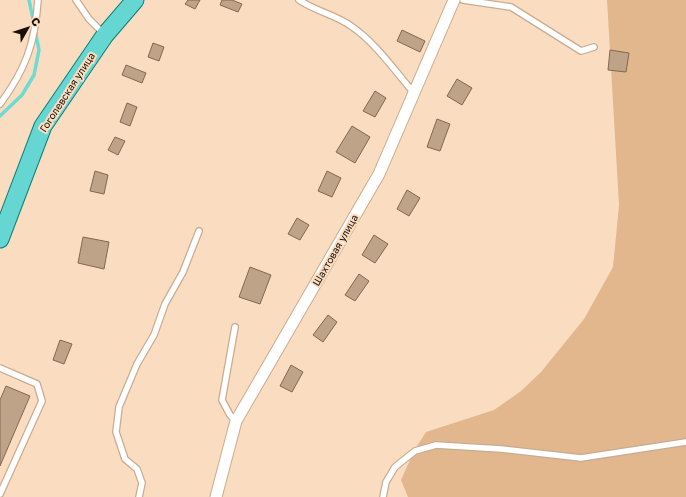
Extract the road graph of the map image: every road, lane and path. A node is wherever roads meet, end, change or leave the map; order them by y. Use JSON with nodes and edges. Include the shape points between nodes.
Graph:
{"nodes":[{"id":1,"x":38,"y":0,"type":"edge"},
{"id":2,"x":76,"y":0,"type":"edge"},
{"id":3,"x":135,"y":0,"type":"edge"},
{"id":4,"x":299,"y":0,"type":"edge"},
{"id":5,"x":454,"y":0,"type":"edge"},
{"id":6,"x":463,"y":0,"type":"edge"},
{"id":7,"x":105,"y":35,"type":"junction"},
{"id":8,"x":594,"y":47,"type":"dead end"},
{"id":9,"x":415,"y":93,"type":"junction"},
{"id":10,"x":0,"y":104,"type":"edge"},
{"id":11,"x":199,"y":231,"type":"dead end"},
{"id":12,"x":0,"y":239,"type":"edge"},
{"id":13,"x":235,"y":327,"type":"dead end"},
{"id":14,"x":0,"y":369,"type":"edge"},
{"id":15,"x":236,"y":421,"type":"junction"},
{"id":16,"x":686,"y":442,"type":"edge"},
{"id":17,"x":0,"y":494,"type":"edge"},
{"id":18,"x":139,"y":497,"type":"edge"},
{"id":19,"x":216,"y":497,"type":"edge"},
{"id":20,"x":383,"y":497,"type":"edge"}],
"edges":[{"from":1,"to":10,"type":"lane","via":[[29,56]]},
{"from":2,"to":7,"type":"lane","via":[[89,19]]},
{"from":3,"to":7,"type":"main road","name":"Гоголевская улица"},
{"from":4,"to":9,"type":"lane","via":[[350,25],[368,40]]},
{"from":5,"to":9,"type":"street","name":"Шахтовая улица"},
{"from":6,"to":8,"type":"lane","via":[[510,8],[581,51]]},
{"from":7,"to":12,"type":"main road","name":"Гоголевская улица","via":[[43,126]]},
{"from":9,"to":15,"type":"street","name":"Шахтовая улица","via":[[379,174]]},
{"from":11,"to":18,"type":"lane","via":[[183,272],[165,304],[154,335],[137,364],[119,407],[116,432],[125,459],[137,469],[142,483]]},
{"from":13,"to":15,"type":"lane","via":[[222,400]]},
{"from":14,"to":17,"type":"lane","via":[[37,384],[42,400]]},
{"from":15,"to":19,"type":"street","name":"Шахтовая улица"},
{"from":16,"to":20,"type":"lane","via":[[581,458],[436,445],[414,451],[395,467],[386,482]]}]}
